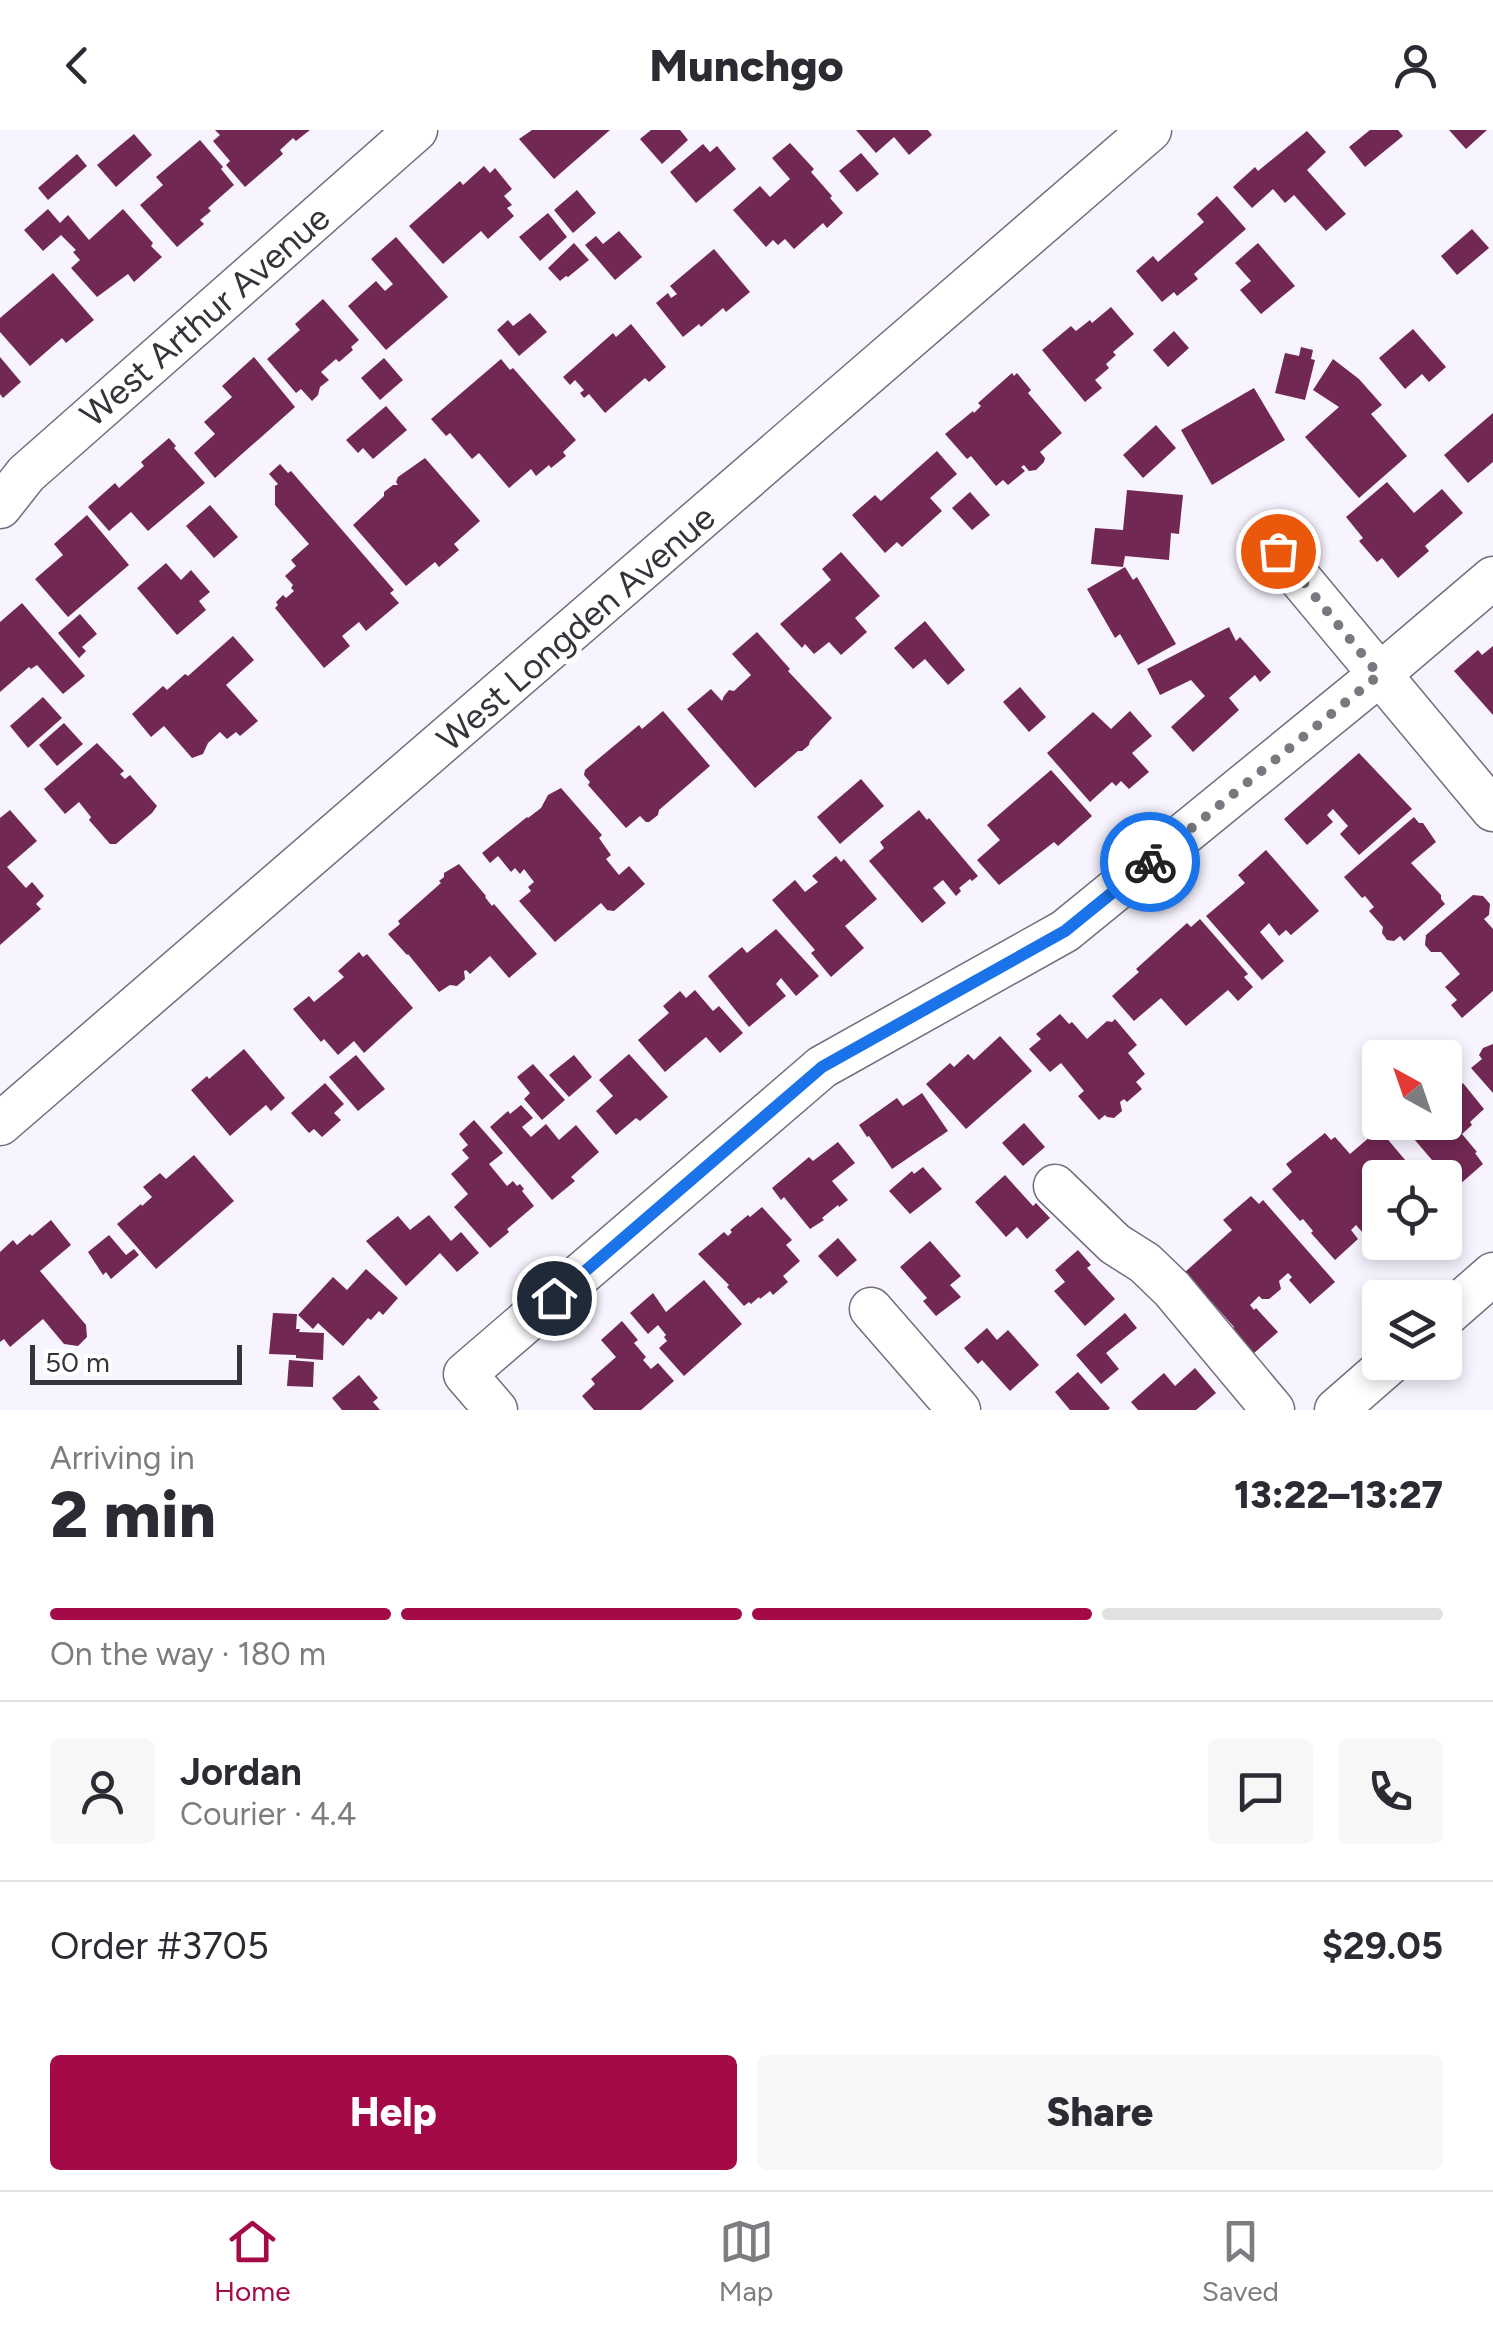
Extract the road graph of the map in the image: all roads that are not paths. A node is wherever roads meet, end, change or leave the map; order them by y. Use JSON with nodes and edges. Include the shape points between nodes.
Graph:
{"nodes":[{"id":1,"x":416,"y":130,"type":"edge"},
{"id":2,"x":1150,"y":130,"type":"edge"},
{"id":3,"x":0,"y":508,"type":"edge"},
{"id":4,"x":1278,"y":551,"type":"dead end"},
{"id":5,"x":1493,"y":578,"type":"edge"},
{"id":6,"x":1379,"y":675,"type":"junction"},
{"id":7,"x":1493,"y":810,"type":"edge"},
{"id":8,"x":0,"y":1124,"type":"edge"},
{"id":9,"x":1056,"y":1186,"type":"dead end"},
{"id":10,"x":871,"y":1309,"type":"dead end"},
{"id":11,"x":1370,"y":1380,"type":"edge"},
{"id":12,"x":496,"y":1410,"type":"edge"},
{"id":13,"x":959,"y":1410,"type":"edge"},
{"id":14,"x":1273,"y":1410,"type":"edge"},
{"id":15,"x":1336,"y":1410,"type":"edge"}],
"edges":[{"from":1,"to":3,"type":"street","name":"West Arthur Avenue","via":[[26,474]]},
{"from":2,"to":8,"type":"street","name":"West Longden Avenue"},
{"from":4,"to":6,"type":"street"},
{"from":5,"to":6,"type":"street"},
{"from":6,"to":7,"type":"street"},
{"from":6,"to":12,"type":"street","via":[[1065,931],[822,1067],[465,1374]]},
{"from":9,"to":14,"type":"street","via":[[1172,1289]]},
{"from":10,"to":13,"type":"street"},
{"from":11,"to":15,"type":"street"}]}
